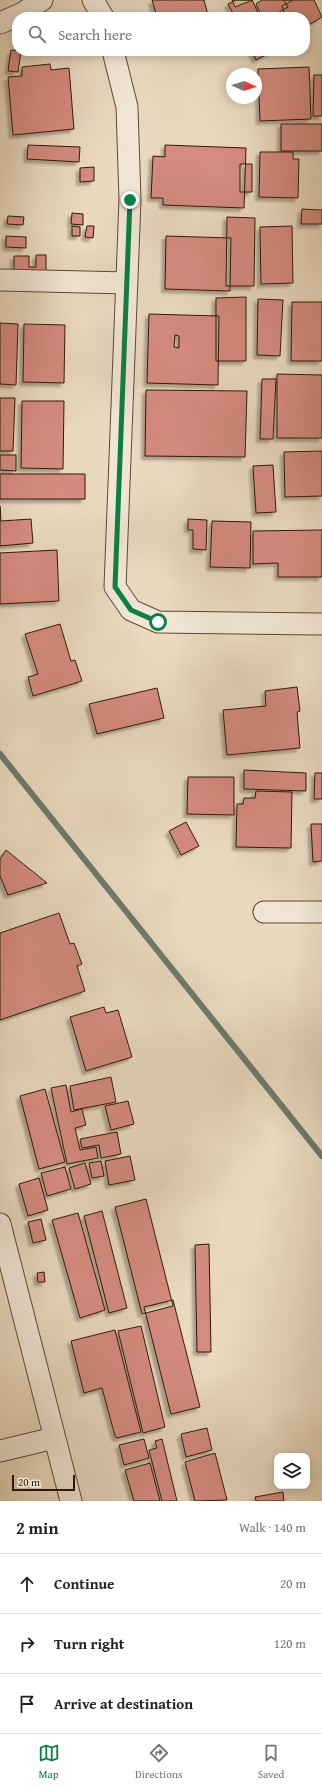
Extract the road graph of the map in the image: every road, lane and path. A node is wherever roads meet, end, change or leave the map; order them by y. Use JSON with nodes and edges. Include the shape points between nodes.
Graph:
{"nodes":[{"id":1,"x":42,"y":0,"type":"edge"},
{"id":2,"x":93,"y":0,"type":"edge"},
{"id":3,"x":24,"y":12,"type":"edge"},
{"id":4,"x":100,"y":12,"type":"edge"},
{"id":5,"x":12,"y":18,"type":"edge"},
{"id":6,"x":0,"y":24,"type":"edge"},
{"id":7,"x":114,"y":56,"type":"edge"},
{"id":8,"x":0,"y":280,"type":"edge"},
{"id":9,"x":127,"y":283,"type":"junction"},
{"id":10,"x":322,"y":624,"type":"edge"},
{"id":11,"x":264,"y":912,"type":"dead end"},
{"id":12,"x":322,"y":912,"type":"edge"},
{"id":13,"x":0,"y":1224,"type":"edge"},
{"id":14,"x":54,"y":1438,"type":"junction"},
{"id":15,"x":0,"y":1451,"type":"edge"},
{"id":16,"x":71,"y":1501,"type":"edge"}],
"edges":[{"from":1,"to":3,"type":"street"},
{"from":2,"to":4,"type":"street"},
{"from":5,"to":6,"type":"street"},
{"from":7,"to":9,"type":"street","via":[[127,107],[130,200]]},
{"from":8,"to":9,"type":"street"},
{"from":9,"to":10,"type":"street","via":[[115,587],[131,610],[158,622]]},
{"from":11,"to":12,"type":"street"},
{"from":13,"to":14,"type":"street"},
{"from":14,"to":15,"type":"street"},
{"from":14,"to":16,"type":"street"}]}
